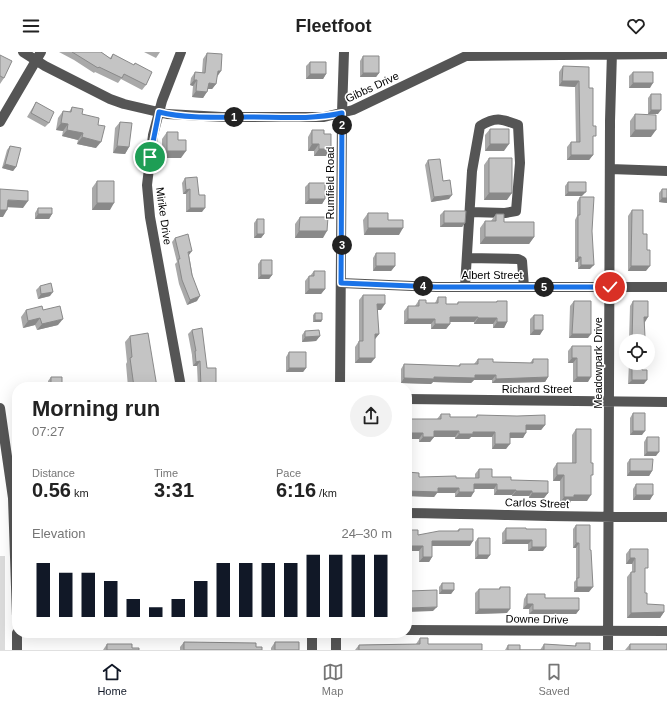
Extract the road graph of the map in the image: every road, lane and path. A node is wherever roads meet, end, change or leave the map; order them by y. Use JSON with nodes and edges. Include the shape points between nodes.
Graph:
{"nodes":[{"id":1,"x":23,"y":52,"type":"edge"},
{"id":2,"x":181,"y":52,"type":"edge"},
{"id":3,"x":344,"y":52,"type":"edge"},
{"id":4,"x":612,"y":53,"type":"edge"},
{"id":5,"x":467,"y":54,"type":"edge"},
{"id":6,"x":667,"y":54,"type":"edge"},
{"id":7,"x":39,"y":56,"type":"edge"},
{"id":8,"x":159,"y":112,"type":"junction"},
{"id":9,"x":342,"y":113,"type":"junction"},
{"id":10,"x":0,"y":122,"type":"edge"},
{"id":11,"x":610,"y":169,"type":"junction"},
{"id":12,"x":667,"y":171,"type":"edge"},
{"id":13,"x":470,"y":212,"type":"junction"},
{"id":14,"x":467,"y":258,"type":"junction"},
{"id":15,"x":341,"y":283,"type":"junction"},
{"id":16,"x":465,"y":287,"type":"junction"},
{"id":17,"x":524,"y":287,"type":"junction"},
{"id":18,"x":610,"y":287,"type":"junction"},
{"id":19,"x":667,"y":287,"type":"edge"},
{"id":20,"x":181,"y":382,"type":"edge"},
{"id":21,"x":340,"y":382,"type":"edge"},
{"id":22,"x":412,"y":399,"type":"edge"},
{"id":23,"x":610,"y":401,"type":"junction"},
{"id":24,"x":667,"y":402,"type":"edge"},
{"id":25,"x":0,"y":408,"type":"edge"},
{"id":26,"x":12,"y":491,"type":"edge"},
{"id":27,"x":412,"y":513,"type":"edge"},
{"id":28,"x":667,"y":517,"type":"edge"},
{"id":29,"x":609,"y":518,"type":"junction"},
{"id":30,"x":412,"y":630,"type":"edge"},
{"id":31,"x":667,"y":631,"type":"edge"},
{"id":32,"x":608,"y":632,"type":"junction"},
{"id":33,"x":17,"y":638,"type":"edge"},
{"id":34,"x":312,"y":638,"type":"edge"},
{"id":35,"x":336,"y":638,"type":"edge"},
{"id":36,"x":17,"y":650,"type":"edge"},
{"id":37,"x":312,"y":650,"type":"edge"},
{"id":38,"x":336,"y":650,"type":"edge"},
{"id":39,"x":608,"y":650,"type":"edge"}],
"edges":[{"from":1,"to":7,"type":"street","name":"Gibbs Drive"},
{"from":2,"to":8,"type":"street","name":"Mirike Drive"},
{"from":3,"to":9,"type":"street","name":"Rumfield Road"},
{"from":4,"to":5,"type":"street","name":"Gibbs Drive"},
{"from":4,"to":6,"type":"street","name":"Gibbs Drive"},
{"from":4,"to":11,"type":"street","name":"Meadowpark Drive"},
{"from":5,"to":9,"type":"street","name":"Gibbs Drive"},
{"from":7,"to":8,"type":"street","name":"Gibbs Drive","via":[[110,99]]},
{"from":7,"to":10,"type":"street"},
{"from":8,"to":9,"type":"street","name":"Gibbs Drive","via":[[188,116],[303,118]]},
{"from":8,"to":20,"type":"street","name":"Mirike Drive","via":[[147,185],[150,217]]},
{"from":9,"to":15,"type":"street","name":"Rumfield Road"},
{"from":11,"to":12,"type":"street"},
{"from":11,"to":18,"type":"street","name":"Meadowpark Drive"},
{"from":13,"to":13,"type":"street","via":[[472,172],[480,126],[489,120],[502,119],[518,126],[520,163],[516,211]]},
{"from":13,"to":14,"type":"street"},
{"from":14,"to":16,"type":"street"},
{"from":14,"to":17,"type":"street","via":[[522,261]]},
{"from":15,"to":16,"type":"street","name":"Albert Street"},
{"from":15,"to":21,"type":"street","name":"Rumfield Road"},
{"from":16,"to":17,"type":"street","name":"Albert Street"},
{"from":17,"to":18,"type":"street","name":"Albert Street"},
{"from":18,"to":19,"type":"street","name":"Albert Street"},
{"from":18,"to":23,"type":"street","name":"Meadowpark Drive"},
{"from":22,"to":23,"type":"street","name":"Richard Street"},
{"from":23,"to":24,"type":"street","name":"Richard Street"},
{"from":23,"to":29,"type":"street","name":"Meadowpark Drive"},
{"from":25,"to":26,"type":"street"},
{"from":27,"to":29,"type":"street","name":"Carlos Street"},
{"from":28,"to":29,"type":"street","name":"Carlos Street"},
{"from":29,"to":32,"type":"street","name":"Meadowpark Drive"},
{"from":30,"to":32,"type":"street","name":"Downe Drive"},
{"from":31,"to":32,"type":"street","name":"Downe Drive"},
{"from":32,"to":39,"type":"street","name":"Meadowpark Drive"},
{"from":33,"to":36,"type":"street"},
{"from":34,"to":37,"type":"street"},
{"from":35,"to":38,"type":"street"}]}
